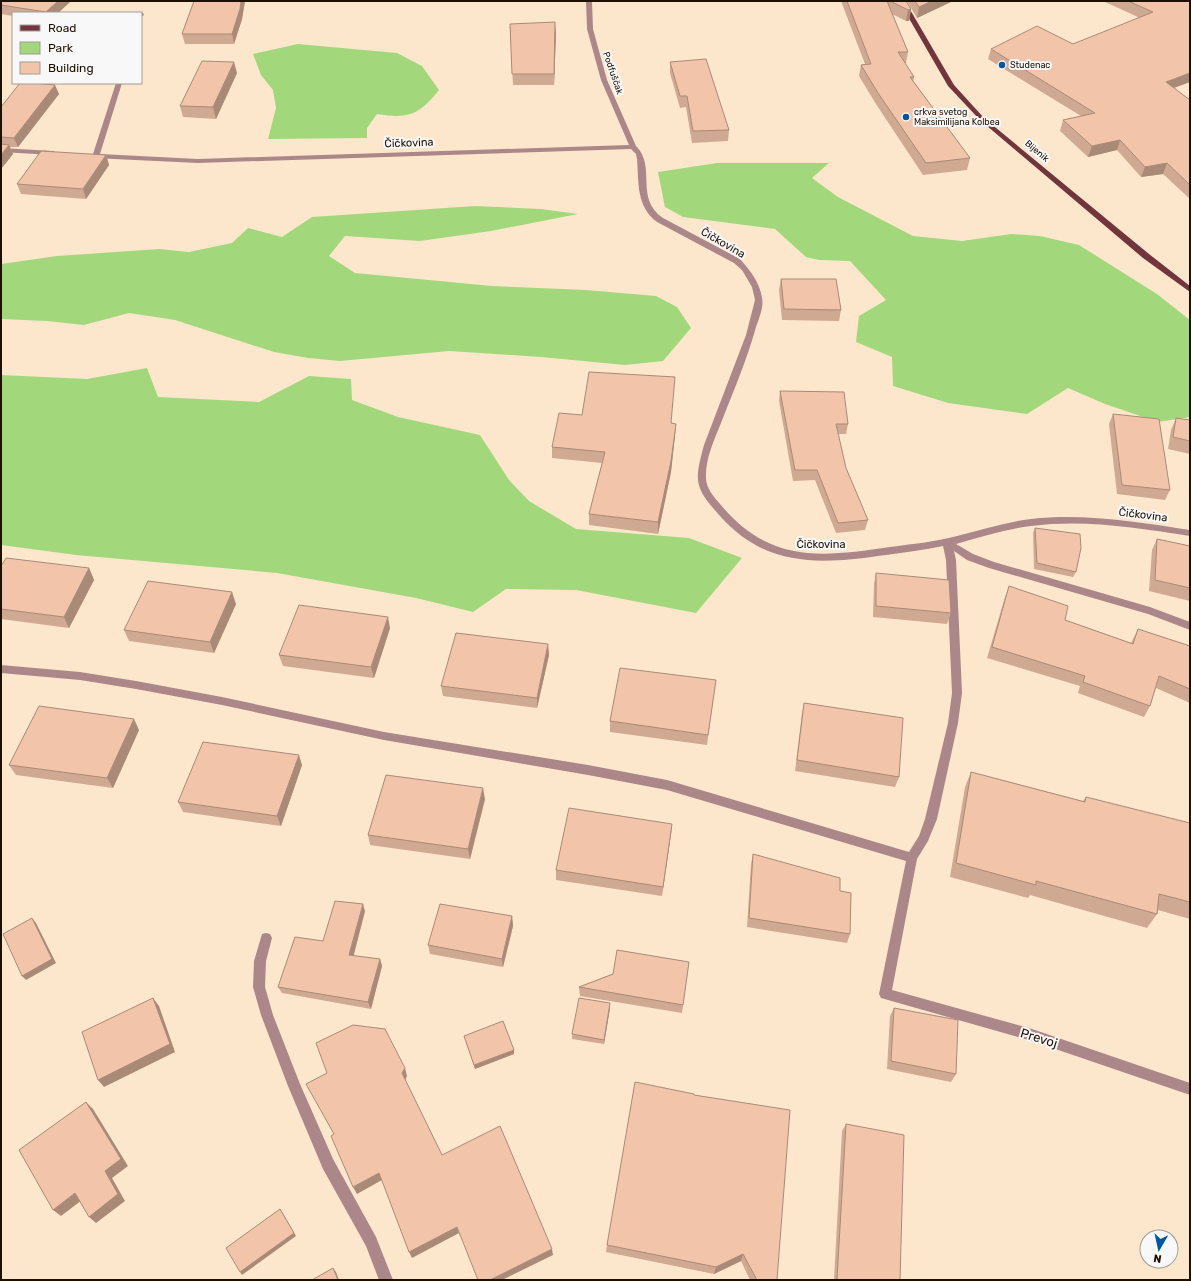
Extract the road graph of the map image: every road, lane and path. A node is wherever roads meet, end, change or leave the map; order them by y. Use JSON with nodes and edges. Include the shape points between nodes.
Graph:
{"nodes":[{"id":1,"x":589,"y":1,"type":"edge"},
{"id":2,"x":902,"y":1,"type":"edge"},
{"id":3,"x":119,"y":84,"type":"edge"},
{"id":4,"x":633,"y":147,"type":"junction"},
{"id":5,"x":1,"y":150,"type":"edge"},
{"id":6,"x":64,"y":154,"type":"edge"},
{"id":7,"x":1190,"y":290,"type":"edge"},
{"id":8,"x":1190,"y":533,"type":"edge"},
{"id":9,"x":947,"y":542,"type":"junction"},
{"id":10,"x":1190,"y":626,"type":"edge"},
{"id":11,"x":1,"y":669,"type":"edge"},
{"id":12,"x":912,"y":858,"type":"junction"},
{"id":13,"x":266,"y":938,"type":"dead end"},
{"id":14,"x":1190,"y":1089,"type":"edge"},
{"id":15,"x":386,"y":1280,"type":"edge"}],
"edges":[{"from":1,"to":4,"type":"street","name":"Podfuščak","via":[[590,29],[604,80]]},
{"from":2,"to":7,"type":"main road","name":"Bijenik","via":[[951,86],[982,119]]},
{"from":3,"to":4,"type":"street","name":"Čičkovina","via":[[92,156],[198,160]]},
{"from":4,"to":9,"type":"street","name":"Čičkovina","via":[[641,159],[646,200],[652,214],[737,261],[756,287],[758,300],[755,322],[703,465],[702,482],[719,510],[748,536],[769,548],[807,557],[888,551]]},
{"from":5,"to":6,"type":"street"},
{"from":8,"to":9,"type":"street","name":"Čičkovina","via":[[1124,523],[1032,522]]},
{"from":9,"to":10,"type":"street","via":[[970,557],[992,565],[1150,611]]},
{"from":9,"to":12,"type":"street","via":[[951,560],[957,693],[931,819],[924,838]]},
{"from":11,"to":12,"type":"street","via":[[73,675],[136,685],[384,736],[666,785]]},
{"from":12,"to":14,"type":"street","name":"Prevoj","via":[[885,994],[1032,1035]]},
{"from":13,"to":15,"type":"street","via":[[260,961],[259,986],[267,1015],[300,1101],[328,1164],[371,1242]]}]}
